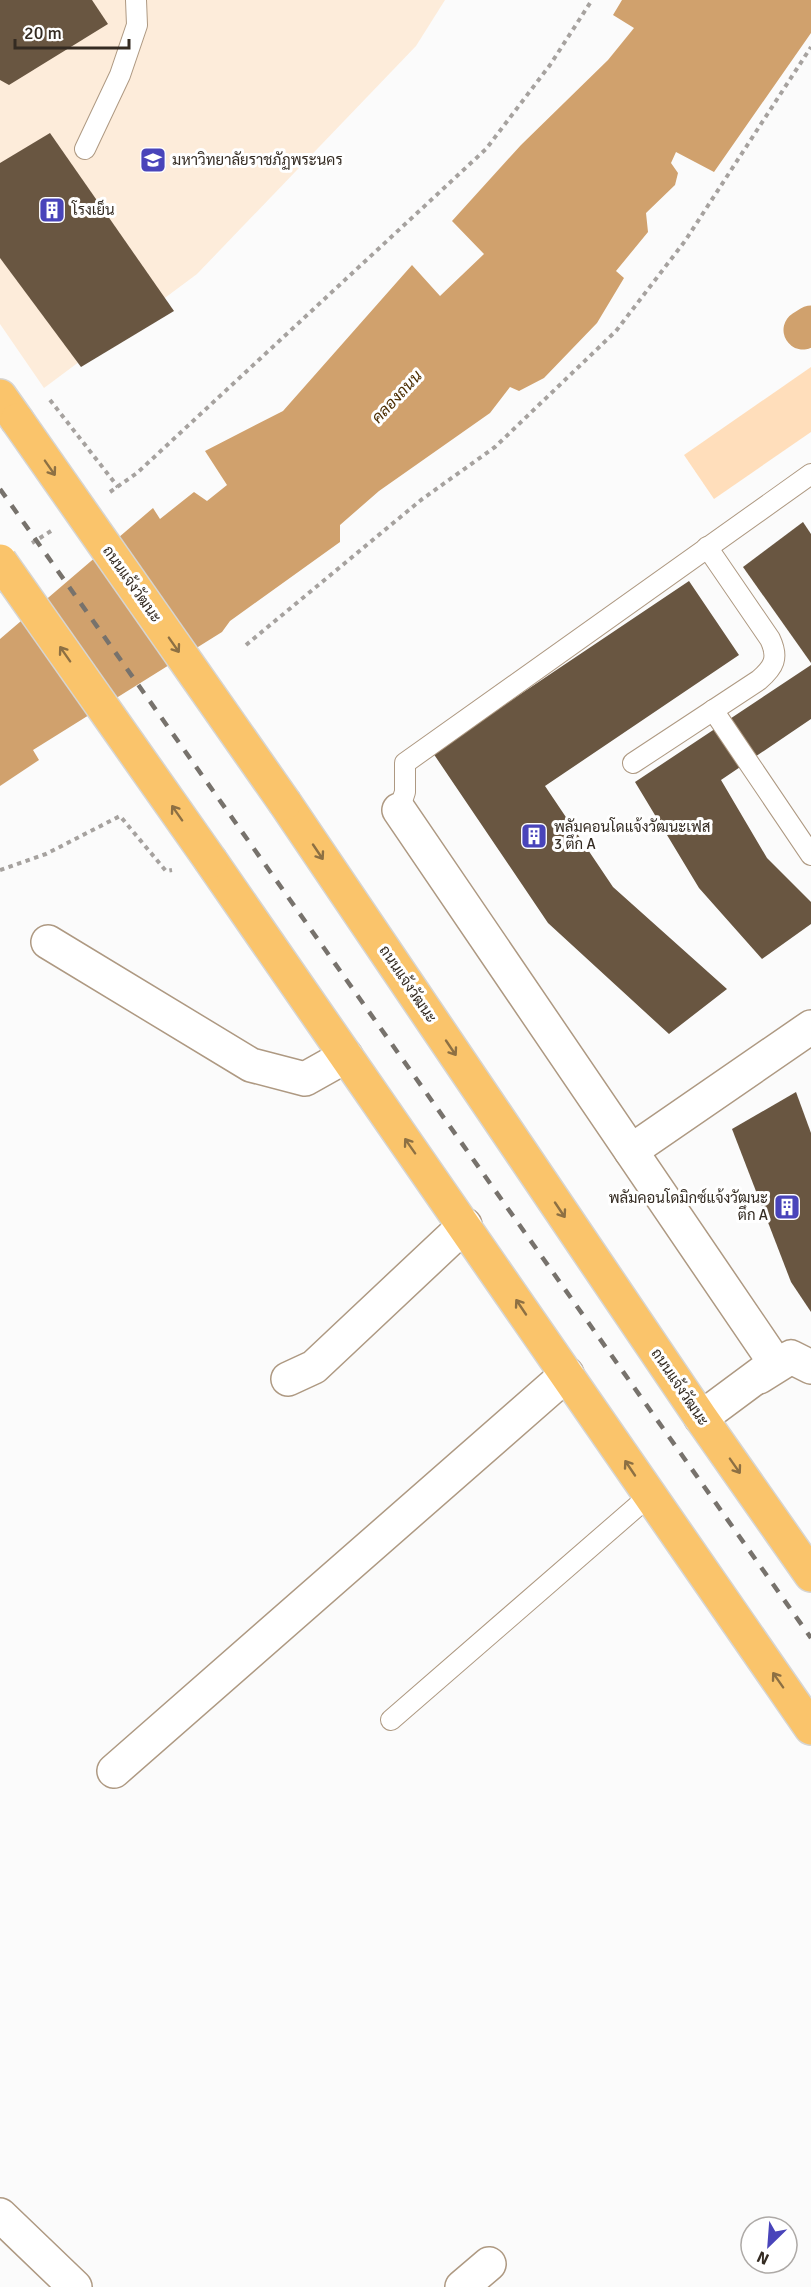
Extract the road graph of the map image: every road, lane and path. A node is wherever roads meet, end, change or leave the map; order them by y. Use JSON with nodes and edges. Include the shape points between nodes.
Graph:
{"nodes":[{"id":1,"x":136,"y":0,"type":"edge"},
{"id":2,"x":592,"y":0,"type":"edge"},
{"id":3,"x":811,"y":47,"type":"edge"},
{"id":4,"x":85,"y":148,"type":"dead end"},
{"id":5,"x":8,"y":408,"type":"edge"},
{"id":6,"x":811,"y":474,"type":"edge"},
{"id":7,"x":118,"y":487,"type":"dead end"},
{"id":8,"x":707,"y":547,"type":"junction"},
{"id":9,"x":0,"y":561,"type":"edge"},
{"id":10,"x":246,"y":645,"type":"dead end"},
{"id":11,"x":713,"y":710,"type":"junction"},
{"id":12,"x":633,"y":763,"type":"dead end"},
{"id":13,"x":399,"y":810,"type":"joint"},
{"id":14,"x":811,"y":855,"type":"edge"},
{"id":15,"x":211,"y":861,"type":"junction"},
{"id":16,"x":0,"y":870,"type":"edge"},
{"id":17,"x":48,"y":942,"type":"dead end"},
{"id":18,"x":811,"y":1026,"type":"edge"},
{"id":19,"x":346,"y":1056,"type":"junction"},
{"id":20,"x":631,"y":1151,"type":"junction"},
{"id":21,"x":465,"y":1225,"type":"junction"},
{"id":22,"x":811,"y":1367,"type":"edge"},
{"id":23,"x":567,"y":1374,"type":"junction"},
{"id":24,"x":759,"y":1377,"type":"junction"},
{"id":25,"x":288,"y":1379,"type":"dead end"},
{"id":26,"x":701,"y":1418,"type":"junction"},
{"id":27,"x":649,"y":1496,"type":"junction"},
{"id":28,"x":811,"y":1575,"type":"edge"},
{"id":29,"x":391,"y":1720,"type":"dead end"},
{"id":30,"x":811,"y":1728,"type":"edge"},
{"id":31,"x":114,"y":1771,"type":"dead end"},
{"id":32,"x":0,"y":2215,"type":"edge"},
{"id":33,"x":489,"y":2264,"type":"dead end"},
{"id":34,"x":75,"y":2287,"type":"edge"},
{"id":35,"x":462,"y":2287,"type":"edge"}],
"edges":[{"from":1,"to":4,"type":"lane","via":[[137,25],[120,75]]},
{"from":2,"to":7,"type":"path","via":[[550,65],[486,149]]},
{"from":3,"to":10,"type":"path","via":[[685,241],[616,331],[495,447],[421,500]]},
{"from":5,"to":26,"type":"main road","name":"ถนนแจ้งวัฒนะ","one_way":true,"bridge":true,"via":[[285,803]]},
{"from":6,"to":8,"type":"lane"},
{"from":8,"to":11,"type":"lane","via":[[775,650],[771,669]]},
{"from":8,"to":13,"type":"lane","via":[[405,763],[405,792]]},
{"from":15,"to":9,"type":"main road","one_way":true,"bridge":true},
{"from":11,"to":12,"type":"lane"},
{"from":11,"to":14,"type":"lane"},
{"from":13,"to":20,"type":"street"},
{"from":15,"to":16,"type":"path","via":[[166,871],[120,816],[46,854]]},
{"from":15,"to":19,"type":"main road"},
{"from":17,"to":19,"type":"street","via":[[251,1065],[305,1079]]},
{"from":18,"to":20,"type":"street"},
{"from":21,"to":19,"type":"main road","one_way":true},
{"from":20,"to":24,"type":"street","via":[[763,1342],[772,1362]]},
{"from":23,"to":21,"type":"main road","one_way":true},
{"from":21,"to":25,"type":"street","via":[[314,1367]]},
{"from":22,"to":24,"type":"street","via":[[791,1357]]},
{"from":27,"to":23,"type":"main road","one_way":true},
{"from":23,"to":31,"type":"street"},
{"from":24,"to":26,"type":"street"},
{"from":26,"to":28,"type":"main road","name":"ถนนแจ้งวัฒนะ","one_way":true},
{"from":27,"to":29,"type":"lane"},
{"from":30,"to":27,"type":"main road","one_way":true},
{"from":32,"to":34,"type":"street"},
{"from":33,"to":35,"type":"street"}]}
